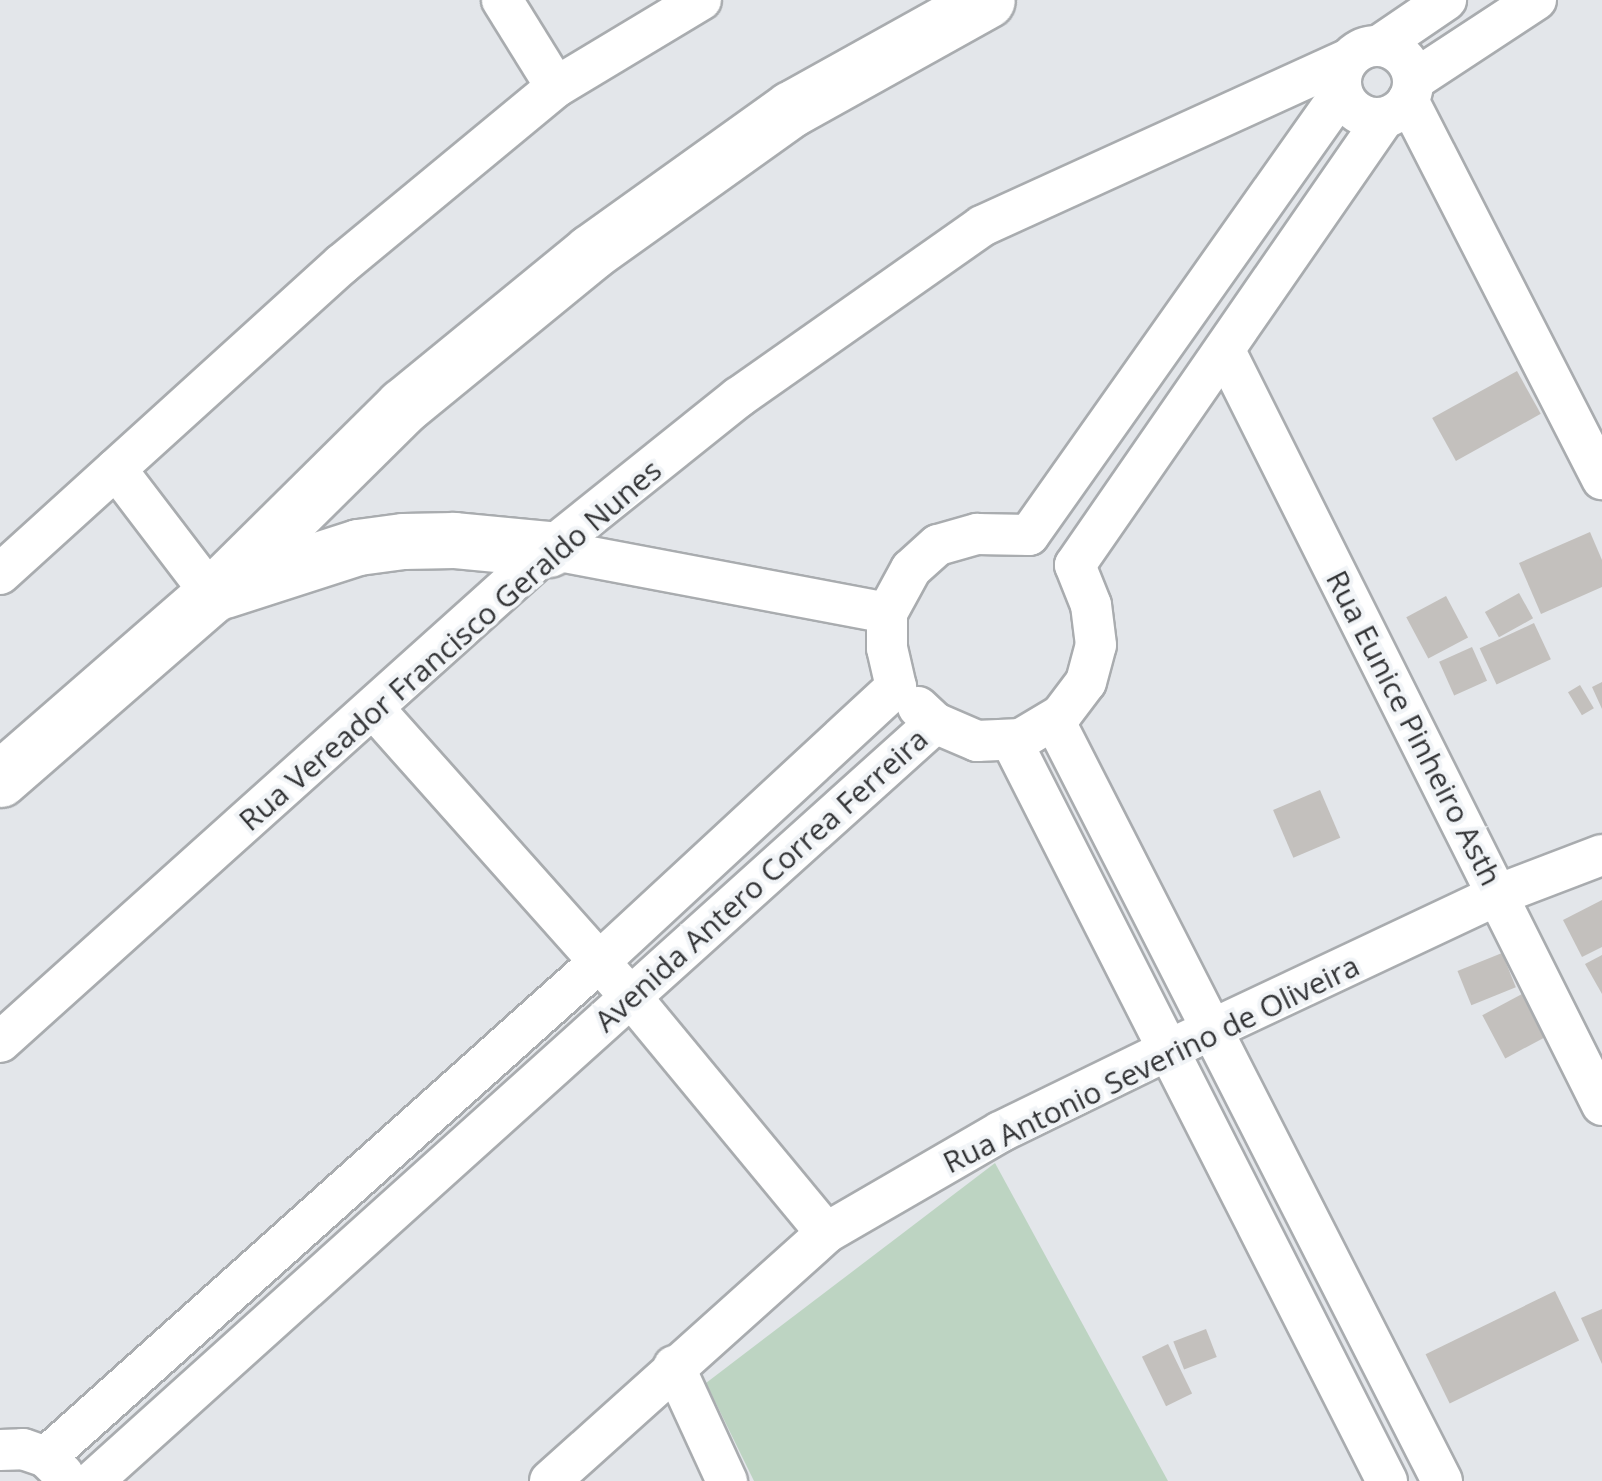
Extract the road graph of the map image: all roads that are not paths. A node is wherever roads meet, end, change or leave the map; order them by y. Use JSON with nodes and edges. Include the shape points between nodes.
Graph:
{"nodes":[{"id":1,"x":502,"y":0,"type":"edge"},
{"id":2,"x":700,"y":0,"type":"edge"},
{"id":3,"x":987,"y":0,"type":"edge"},
{"id":4,"x":1446,"y":0,"type":"edge"},
{"id":5,"x":1536,"y":0,"type":"edge"},
{"id":6,"x":1357,"y":65,"type":"junction"},
{"id":7,"x":556,"y":87,"type":"junction"},
{"id":8,"x":1402,"y":99,"type":"junction"},
{"id":9,"x":1225,"y":352,"type":"junction"},
{"id":10,"x":116,"y":469,"type":"junction"},
{"id":11,"x":1602,"y":479,"type":"edge"},
{"id":12,"x":1029,"y":535,"type":"junction"},
{"id":13,"x":549,"y":550,"type":"junction"},
{"id":14,"x":1075,"y":565,"type":"junction"},
{"id":15,"x":0,"y":573,"type":"edge"},
{"id":16,"x":212,"y":595,"type":"junction"},
{"id":17,"x":887,"y":612,"type":"junction"},
{"id":18,"x":896,"y":688,"type":"junction"},
{"id":19,"x":375,"y":710,"type":"junction"},
{"id":20,"x":1054,"y":720,"type":"junction"},
{"id":21,"x":935,"y":723,"type":"junction"},
{"id":22,"x":1011,"y":740,"type":"junction"},
{"id":23,"x":0,"y":779,"type":"edge"},
{"id":24,"x":1602,"y":855,"type":"edge"},
{"id":25,"x":1497,"y":895,"type":"junction"},
{"id":26,"x":598,"y":962,"type":"junction"},
{"id":27,"x":631,"y":997,"type":"junction"},
{"id":28,"x":1210,"y":1032,"type":"junction"},
{"id":29,"x":0,"y":1042,"type":"edge"},
{"id":30,"x":1166,"y":1051,"type":"junction"},
{"id":31,"x":1602,"y":1106,"type":"edge"},
{"id":32,"x":826,"y":1233,"type":"junction"},
{"id":33,"x":674,"y":1366,"type":"junction"},
{"id":34,"x":0,"y":1450,"type":"edge"},
{"id":35,"x":57,"y":1469,"type":"edge"},
{"id":36,"x":93,"y":1481,"type":"edge"},
{"id":37,"x":550,"y":1481,"type":"edge"},
{"id":38,"x":727,"y":1481,"type":"edge"},
{"id":39,"x":1387,"y":1481,"type":"edge"},
{"id":40,"x":1442,"y":1481,"type":"edge"}],
"edges":[{"from":1,"to":7,"type":"street"},
{"from":2,"to":7,"type":"street"},
{"from":3,"to":16,"type":"highway","via":[[791,109],[591,252],[403,406]]},
{"from":4,"to":6,"type":"street"},
{"from":5,"to":8,"type":"street"},
{"from":6,"to":8,"type":"street","via":[[1397,50],[1409,63]]},
{"from":6,"to":8,"type":"street","via":[[1351,108],[1366,117]]},
{"from":6,"to":12,"type":"street"},
{"from":6,"to":13,"type":"street","name":"Rua Vereador Francisco Geraldo Nunes","via":[[982,226],[738,397]]},
{"from":7,"to":10,"type":"street","via":[[342,264]]},
{"from":8,"to":9,"type":"street"},
{"from":8,"to":11,"type":"street"},
{"from":9,"to":14,"type":"street"},
{"from":9,"to":25,"type":"street","name":"Rua Eunice Pinheiro Asth"},
{"from":10,"to":15,"type":"street"},
{"from":10,"to":16,"type":"street"},
{"from":12,"to":14,"type":"street"},
{"from":12,"to":17,"type":"street","via":[[976,534],[938,545],[911,569]]},
{"from":13,"to":16,"type":"highway","via":[[454,540],[358,547]]},
{"from":13,"to":17,"type":"street"},
{"from":13,"to":19,"type":"street","name":"Rua Vereador Francisco Geraldo Nunes"},
{"from":14,"to":20,"type":"street","name":"Avenida Antero Correa Ferreira","via":[[1092,606],[1096,645],[1086,682]]},
{"from":16,"to":23,"type":"highway"},
{"from":17,"to":18,"type":"street","name":"Avenida Antero Correa Ferreira"},
{"from":18,"to":21,"type":"street"},
{"from":18,"to":26,"type":"street","name":"Avenida Antero Correa Ferreira"},
{"from":19,"to":26,"type":"street"},
{"from":19,"to":29,"type":"street","name":"Rua Vereador Francisco Geraldo Nunes"},
{"from":20,"to":22,"type":"street","name":"Avenida Antero Correa Ferreira"},
{"from":20,"to":28,"type":"street"},
{"from":21,"to":22,"type":"street","name":"Avenida Antero Correa Ferreira","via":[[976,742]]},
{"from":21,"to":27,"type":"street","name":"Avenida Antero Correa Ferreira"},
{"from":22,"to":30,"type":"street"},
{"from":24,"to":25,"type":"street","name":"Rua Antonio Severino de Oliveira"},
{"from":25,"to":28,"type":"street","name":"Rua Antonio Severino de Oliveira"},
{"from":25,"to":31,"type":"street","name":"Rua Eunice Pinheiro Asth"},
{"from":26,"to":27,"type":"street"},
{"from":26,"to":35,"type":"street","name":"Avenida Antero Correa Ferreira"},
{"from":27,"to":32,"type":"street"},
{"from":27,"to":36,"type":"street","name":"Avenida Antero Correa Ferreira"},
{"from":28,"to":30,"type":"street","name":"Rua Antonio Severino de Oliveira"},
{"from":28,"to":40,"type":"street"},
{"from":30,"to":32,"type":"street","name":"Rua Antonio Severino de Oliveira","via":[[1000,1132]]},
{"from":30,"to":39,"type":"street"},
{"from":32,"to":33,"type":"street","name":"Rua Antonio Severino de Oliveira"},
{"from":33,"to":37,"type":"street","name":"Rua Antonio Severino de Oliveira"},
{"from":33,"to":38,"type":"street"},
{"from":34,"to":35,"type":"street","via":[[23,1449]]}]}
